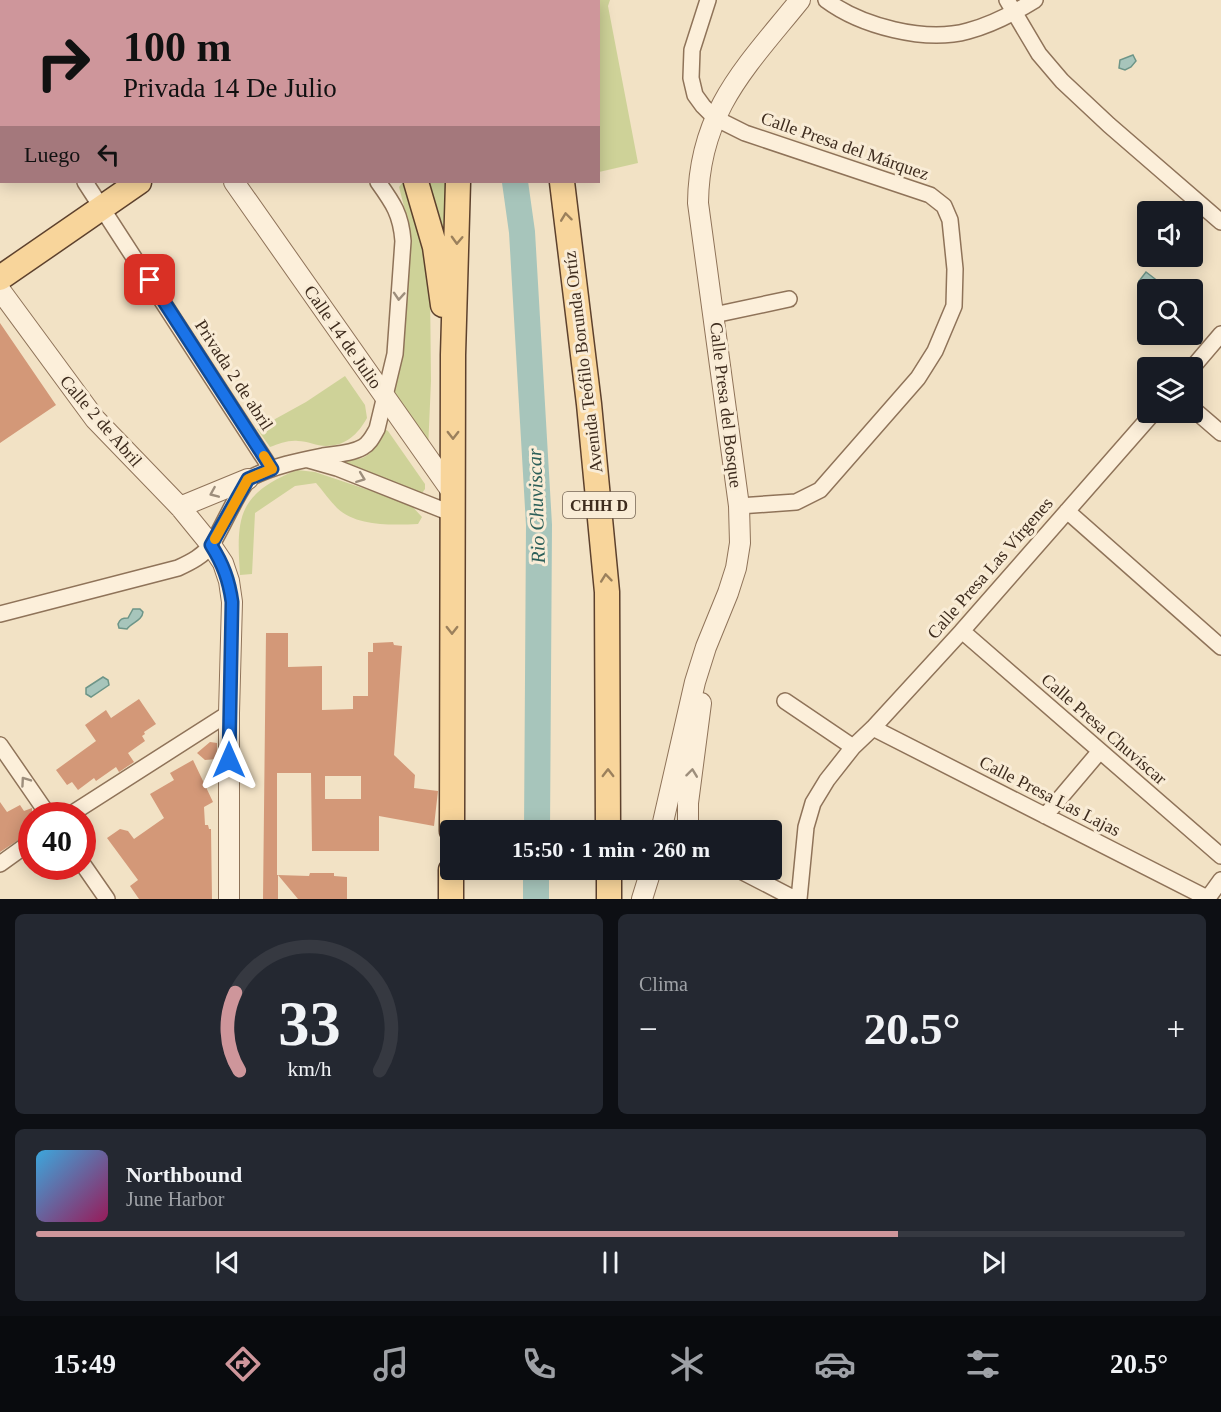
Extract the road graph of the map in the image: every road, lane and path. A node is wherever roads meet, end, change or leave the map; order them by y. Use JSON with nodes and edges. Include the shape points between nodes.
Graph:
{"nodes":[{"id":1,"x":708,"y":0,"type":"edge"},
{"id":2,"x":800,"y":0,"type":"edge"},
{"id":3,"x":826,"y":0,"type":"edge"},
{"id":4,"x":1035,"y":0,"type":"edge"},
{"id":5,"x":1011,"y":7,"type":"edge"},
{"id":6,"x":715,"y":118,"type":"junction"},
{"id":7,"x":86,"y":183,"type":"edge"},
{"id":8,"x":138,"y":183,"type":"edge"},
{"id":9,"x":235,"y":183,"type":"edge"},
{"id":10,"x":379,"y":183,"type":"edge"},
{"id":11,"x":416,"y":183,"type":"edge"},
{"id":12,"x":458,"y":183,"type":"edge"},
{"id":13,"x":562,"y":183,"type":"edge"},
{"id":14,"x":102,"y":207,"type":"junction"},
{"id":15,"x":1221,"y":222,"type":"edge"},
{"id":16,"x":0,"y":278,"type":"edge"},
{"id":17,"x":0,"y":290,"type":"edge"},
{"id":18,"x":789,"y":299,"type":"dead end"},
{"id":19,"x":714,"y":315,"type":"junction"},
{"id":20,"x":1221,"y":334,"type":"edge"},
{"id":21,"x":453,"y":356,"type":"junction"},
{"id":22,"x":1201,"y":357,"type":"edge"},
{"id":23,"x":384,"y":397,"type":"junction"},
{"id":24,"x":1203,"y":418,"type":"edge"},
{"id":25,"x":1144,"y":423,"type":"edge"},
{"id":26,"x":1221,"y":434,"type":"edge"},
{"id":27,"x":306,"y":459,"type":"junction"},
{"id":28,"x":272,"y":469,"type":"junction"},
{"id":29,"x":248,"y":479,"type":"junction"},
{"id":30,"x":453,"y":503,"type":"junction"},
{"id":31,"x":739,"y":506,"type":"junction"},
{"id":32,"x":180,"y":507,"type":"junction"},
{"id":33,"x":1067,"y":511,"type":"junction"},
{"id":34,"x":211,"y":545,"type":"junction"},
{"id":35,"x":0,"y":614,"type":"edge"},
{"id":36,"x":962,"y":631,"type":"junction"},
{"id":37,"x":706,"y":647,"type":"junction"},
{"id":38,"x":1221,"y":647,"type":"edge"},
{"id":39,"x":785,"y":701,"type":"dead end"},
{"id":40,"x":229,"y":713,"type":"junction"},
{"id":41,"x":873,"y":728,"type":"junction"},
{"id":42,"x":0,"y":745,"type":"edge"},
{"id":43,"x":853,"y":747,"type":"junction"},
{"id":44,"x":1100,"y":750,"type":"junction"},
{"id":45,"x":39,"y":802,"type":"edge"},
{"id":46,"x":90,"y":802,"type":"edge"},
{"id":47,"x":1045,"y":816,"type":"junction"},
{"id":48,"x":452,"y":820,"type":"edge"},
{"id":49,"x":608,"y":820,"type":"edge"},
{"id":50,"x":663,"y":820,"type":"edge"},
{"id":51,"x":688,"y":820,"type":"edge"},
{"id":52,"x":18,"y":851,"type":"edge"},
{"id":53,"x":1221,"y":856,"type":"edge"},
{"id":54,"x":0,"y":864,"type":"edge"},
{"id":55,"x":94,"y":880,"type":"edge"},
{"id":56,"x":452,"y":880,"type":"edge"},
{"id":57,"x":609,"y":880,"type":"edge"},
{"id":58,"x":648,"y":880,"type":"edge"},
{"id":59,"x":759,"y":880,"type":"edge"},
{"id":60,"x":1221,"y":880,"type":"edge"},
{"id":61,"x":107,"y":899,"type":"edge"},
{"id":62,"x":229,"y":899,"type":"edge"},
{"id":63,"x":451,"y":899,"type":"edge"},
{"id":64,"x":609,"y":899,"type":"edge"},
{"id":65,"x":642,"y":899,"type":"edge"},
{"id":66,"x":797,"y":899,"type":"edge"},
{"id":67,"x":1209,"y":899,"type":"edge"}],
"edges":[{"from":1,"to":6,"type":"street","via":[[692,50],[691,78],[695,95]]},
{"from":2,"to":6,"type":"street","name":"Calle Presa del Bosque","via":[[745,68]]},
{"from":3,"to":5,"type":"street","via":[[863,21],[896,31],[940,35],[967,32]]},
{"from":4,"to":5,"type":"street"},
{"from":5,"to":15,"type":"street","via":[[1039,54],[1062,81]]},
{"from":6,"to":19,"type":"street","name":"Calle Presa del Bosque","via":[[702,157],[698,203]]},
{"from":6,"to":31,"type":"street","name":"Calle Presa del Márquez","via":[[745,133],[930,195],[944,206],[950,220],[954,269],[954,306],[935,351],[918,378],[837,472],[820,490],[796,502]]},
{"from":7,"to":14,"type":"street","name":"Privada 2 de abril"},
{"from":8,"to":14,"type":"main road"},
{"from":9,"to":23,"type":"street","name":"Calle 14 de Julio"},
{"from":10,"to":23,"type":"street","one_way":true,"via":[[396,206],[403,241],[395,354]]},
{"from":11,"to":21,"type":"main road","via":[[435,247]]},
{"from":12,"to":21,"type":"main road","one_way":true},
{"from":49,"to":13,"type":"main road","name":"Avenida Teófilo Borunda Ortíz","number":"CHIH D","one_way":true,"via":[[607,592]]},
{"from":14,"to":16,"type":"main road"},
{"from":14,"to":28,"type":"street","name":"Privada 2 de abril"},
{"from":17,"to":32,"type":"street","name":"Calle 2 de Abril","via":[[94,419]]},
{"from":18,"to":19,"type":"street"},
{"from":19,"to":31,"type":"street","name":"Calle Presa del Bosque"},
{"from":20,"to":22,"type":"street"},
{"from":21,"to":30,"type":"main road","one_way":true},
{"from":23,"to":27,"type":"street","via":[[377,429],[363,447]]},
{"from":23,"to":30,"type":"street","name":"Calle 14 de Julio"},
{"from":24,"to":26,"type":"street"},
{"from":25,"to":33,"type":"street","name":"Calle Presa Las Vírgenes"},
{"from":27,"to":28,"type":"street"},
{"from":27,"to":30,"type":"street","one_way":true},
{"from":28,"to":29,"type":"street"},
{"from":29,"to":32,"type":"street","one_way":true},
{"from":29,"to":34,"type":"street"},
{"from":30,"to":48,"type":"main road","one_way":true},
{"from":31,"to":37,"type":"street","name":"Calle Presa del Bosque","via":[[736,568]]},
{"from":32,"to":34,"type":"street","name":"Calle 2 de Abril"},
{"from":33,"to":36,"type":"street","name":"Calle Presa Las Vírgenes"},
{"from":33,"to":38,"type":"street"},
{"from":34,"to":35,"type":"street","via":[[178,568]]},
{"from":34,"to":40,"type":"street","name":"Calle 2 de Abril","via":[[230,581]]},
{"from":36,"to":41,"type":"street","name":"Calle Presa Las Vírgenes"},
{"from":36,"to":44,"type":"street","name":"Calle Presa Chuvíscar"},
{"from":37,"to":50,"type":"street","name":"Calle Presa del Bosque"},
{"from":51,"to":37,"type":"street","one_way":true},
{"from":39,"to":43,"type":"street"},
{"from":40,"to":46,"type":"street"},
{"from":40,"to":62,"type":"street","name":"Calle 2 de Abril"},
{"from":41,"to":43,"type":"street","name":"Calle Presa Las Vírgenes"},
{"from":41,"to":47,"type":"street","name":"Calle Presa Las Lajas"},
{"from":45,"to":42,"type":"street","one_way":true},
{"from":43,"to":66,"type":"street","name":"Calle Presa Las Vírgenes","via":[[813,803]]},
{"from":44,"to":47,"type":"street"},
{"from":44,"to":53,"type":"street","name":"Calle Presa Chuvíscar"},
{"from":47,"to":67,"type":"street","name":"Calle Presa Las Lajas"},
{"from":52,"to":54,"type":"street"},
{"from":55,"to":61,"type":"street"},
{"from":56,"to":63,"type":"main road"},
{"from":57,"to":64,"type":"main road"},
{"from":58,"to":65,"type":"street"},
{"from":59,"to":66,"type":"street"},
{"from":60,"to":67,"type":"street"}]}
